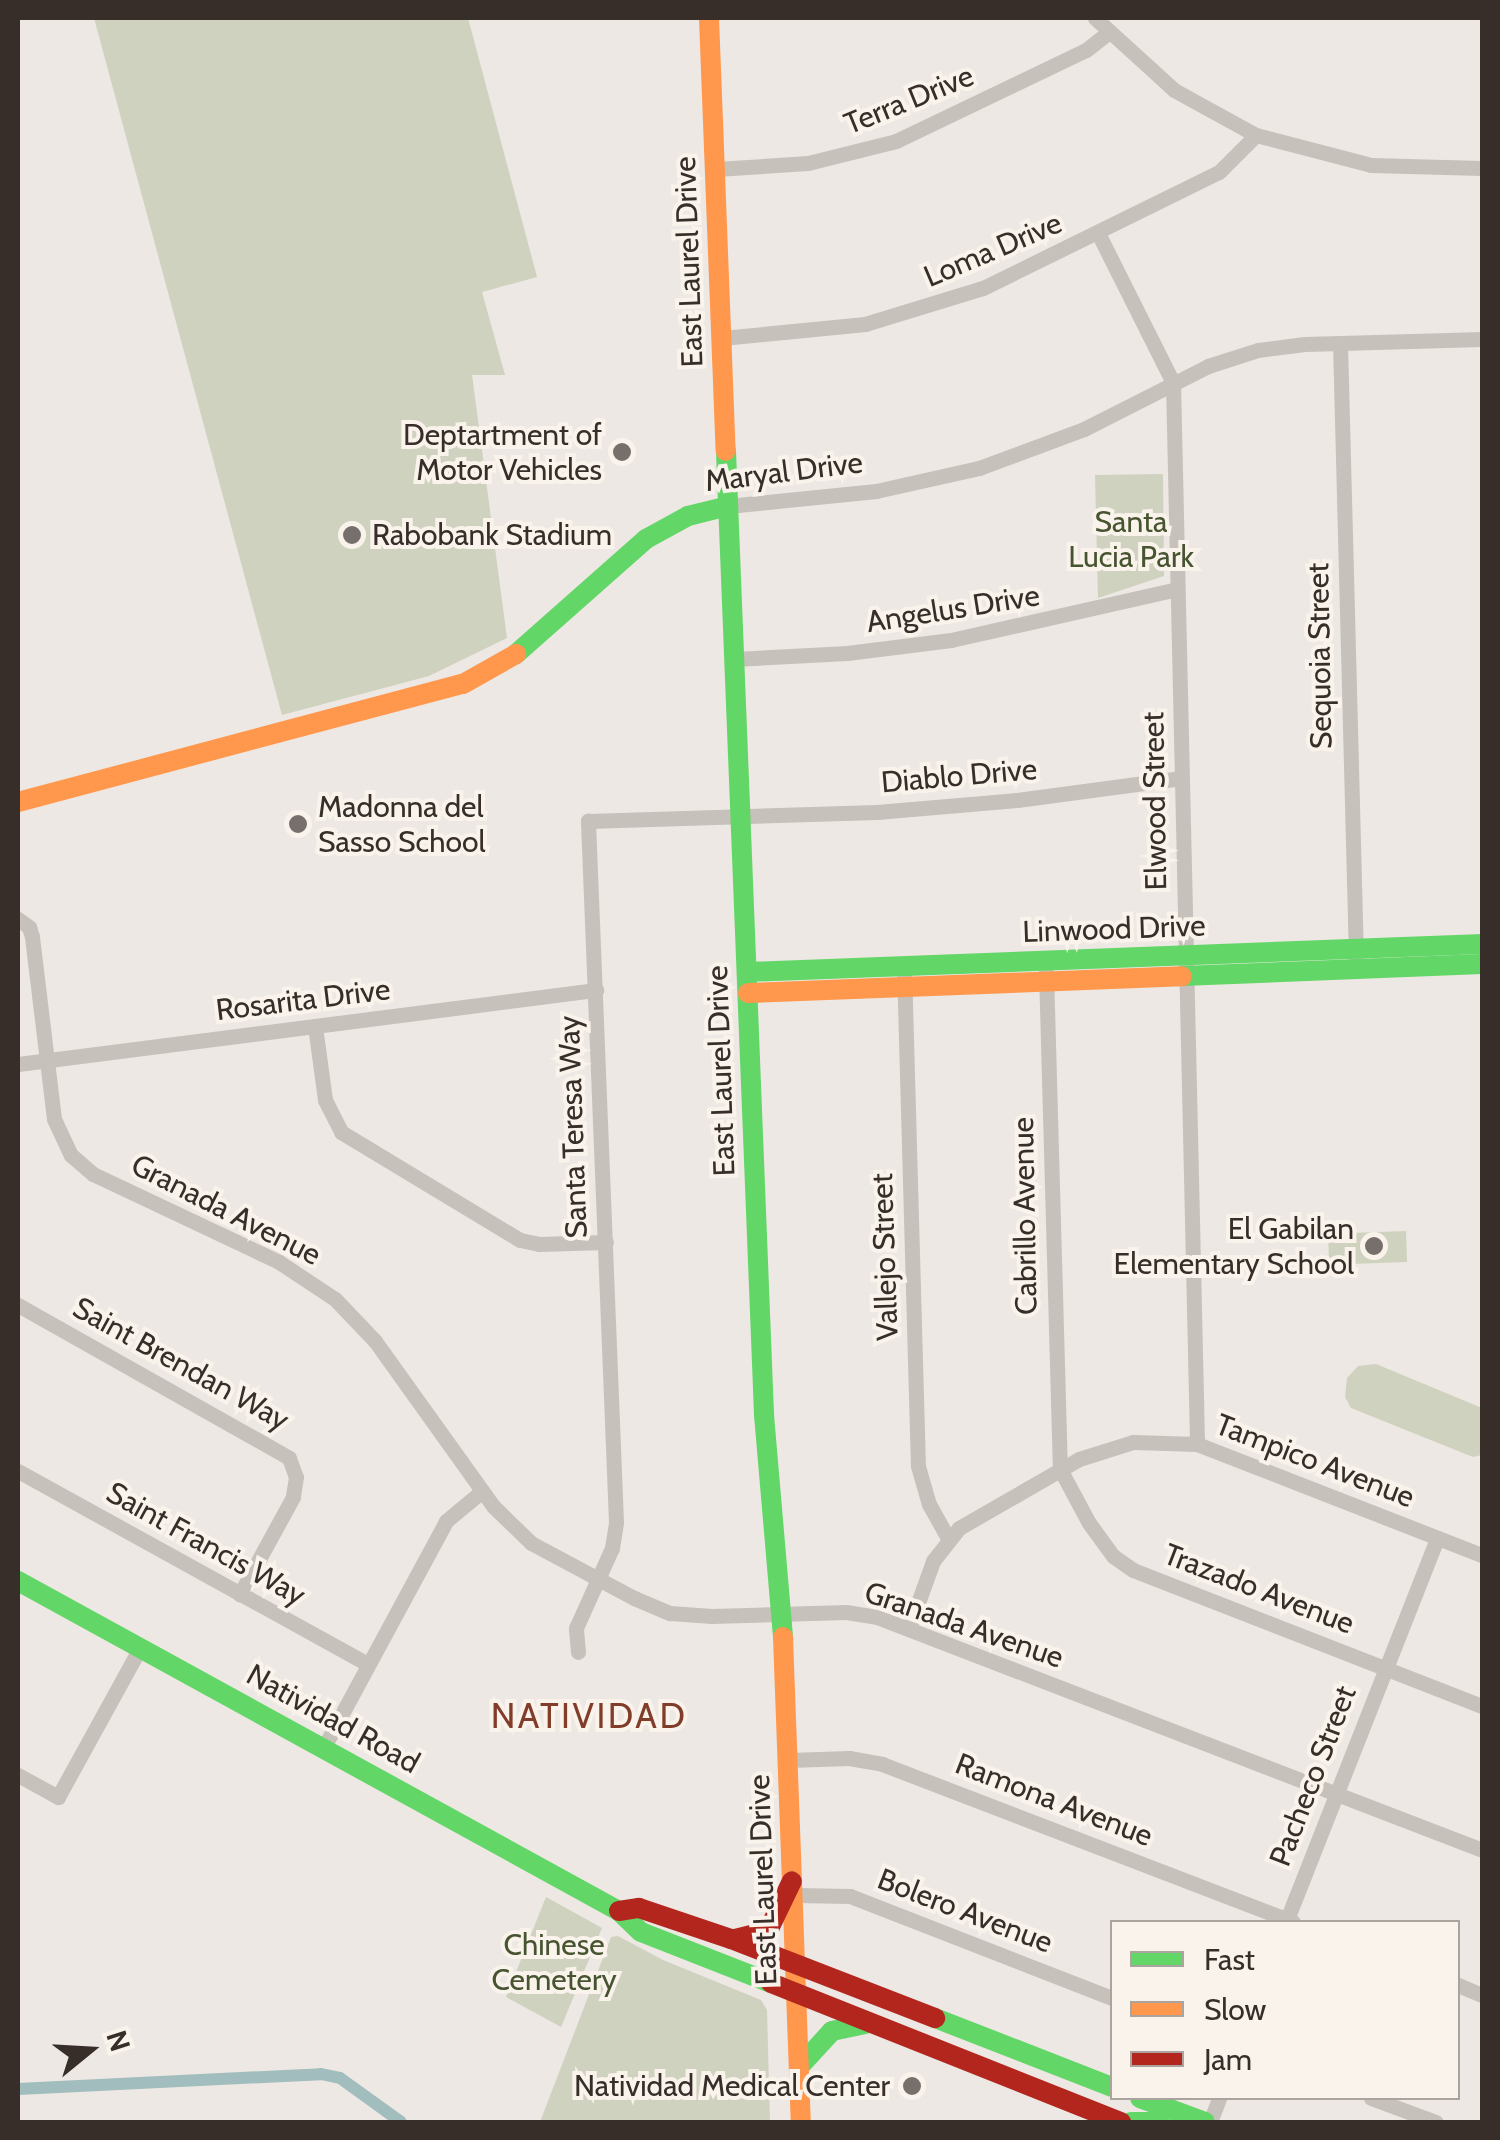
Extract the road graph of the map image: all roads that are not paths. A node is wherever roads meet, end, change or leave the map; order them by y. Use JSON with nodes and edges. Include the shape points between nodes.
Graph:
{"nodes":[{"id":1,"x":709,"y":18,"type":"edge"},
{"id":2,"x":1094,"y":18,"type":"edge"},
{"id":3,"x":1108,"y":33,"type":"junction"},
{"id":4,"x":1256,"y":135,"type":"junction"},
{"id":5,"x":1482,"y":168,"type":"edge"},
{"id":6,"x":716,"y":169,"type":"junction"},
{"id":7,"x":1098,"y":234,"type":"junction"},
{"id":8,"x":722,"y":338,"type":"junction"},
{"id":9,"x":1482,"y":339,"type":"edge"},
{"id":10,"x":1340,"y":342,"type":"junction"},
{"id":11,"x":1174,"y":383,"type":"junction"},
{"id":12,"x":728,"y":506,"type":"junction"},
{"id":13,"x":1176,"y":589,"type":"junction"},
{"id":14,"x":734,"y":659,"type":"junction"},
{"id":15,"x":1182,"y":778,"type":"junction"},
{"id":16,"x":18,"y":802,"type":"edge"},
{"id":17,"x":741,"y":816,"type":"junction"},
{"id":18,"x":18,"y":918,"type":"edge"},
{"id":19,"x":1482,"y":944,"type":"edge"},
{"id":20,"x":1356,"y":959,"type":"junction"},
{"id":21,"x":1482,"y":964,"type":"edge"},
{"id":22,"x":1186,"y":966,"type":"junction"},
{"id":23,"x":1046,"y":971,"type":"junction"},
{"id":24,"x":904,"y":976,"type":"junction"},
{"id":25,"x":748,"y":982,"type":"junction"},
{"id":26,"x":596,"y":990,"type":"junction"},
{"id":27,"x":315,"y":1026,"type":"junction"},
{"id":28,"x":47,"y":1060,"type":"junction"},
{"id":29,"x":18,"y":1064,"type":"edge"},
{"id":30,"x":606,"y":1242,"type":"junction"},
{"id":31,"x":18,"y":1305,"type":"edge"},
{"id":32,"x":1196,"y":1444,"type":"junction"},
{"id":33,"x":1060,"y":1469,"type":"junction"},
{"id":34,"x":18,"y":1471,"type":"edge"},
{"id":35,"x":482,"y":1491,"type":"junction"},
{"id":36,"x":948,"y":1538,"type":"junction"},
{"id":37,"x":1437,"y":1538,"type":"junction"},
{"id":38,"x":1482,"y":1555,"type":"edge"},
{"id":39,"x":596,"y":1578,"type":"junction"},
{"id":40,"x":18,"y":1582,"type":"edge"},
{"id":41,"x":240,"y":1594,"type":"junction"},
{"id":42,"x":782,"y":1614,"type":"junction"},
{"id":43,"x":908,"y":1628,"type":"junction"},
{"id":44,"x":140,"y":1648,"type":"junction"},
{"id":45,"x":578,"y":1652,"type":"dead end"},
{"id":46,"x":367,"y":1664,"type":"junction"},
{"id":47,"x":1384,"y":1668,"type":"junction"},
{"id":48,"x":1482,"y":1706,"type":"edge"},
{"id":49,"x":324,"y":1747,"type":"junction"},
{"id":50,"x":789,"y":1760,"type":"junction"},
{"id":51,"x":18,"y":1775,"type":"edge"},
{"id":52,"x":1336,"y":1794,"type":"junction"},
{"id":53,"x":1482,"y":1850,"type":"edge"},
{"id":54,"x":795,"y":1885,"type":"junction"},
{"id":55,"x":619,"y":1911,"type":"junction"},
{"id":56,"x":1283,"y":1920,"type":"edge"},
{"id":57,"x":1289,"y":1920,"type":"edge"},
{"id":58,"x":731,"y":1939,"type":"junction"},
{"id":59,"x":798,"y":1965,"type":"junction"},
{"id":60,"x":798,"y":1994,"type":"junction"},
{"id":61,"x":1110,"y":1997,"type":"edge"},
{"id":62,"x":869,"y":2024,"type":"junction"},
{"id":63,"x":800,"y":2068,"type":"junction"},
{"id":64,"x":1110,"y":2086,"type":"edge"},
{"id":65,"x":1146,"y":2100,"type":"edge"},
{"id":66,"x":1376,"y":2100,"type":"edge"},
{"id":67,"x":801,"y":2122,"type":"edge"},
{"id":68,"x":1121,"y":2122,"type":"edge"},
{"id":69,"x":1131,"y":2122,"type":"edge"},
{"id":70,"x":1160,"y":2122,"type":"edge"},
{"id":71,"x":1207,"y":2122,"type":"edge"},
{"id":72,"x":1436,"y":2122,"type":"edge"}],
"edges":[{"from":1,"to":6,"type":"main road","name":"East Laurel Drive"},
{"from":2,"to":3,"type":"street"},
{"from":3,"to":4,"type":"street","via":[[1174,90]]},
{"from":3,"to":6,"type":"street","name":"Terra Drive","via":[[1086,50],[896,141],[808,163]]},
{"from":4,"to":5,"type":"street","via":[[1371,166]]},
{"from":4,"to":7,"type":"street","name":"Loma Drive","via":[[1226,168]]},
{"from":6,"to":8,"type":"main road","name":"East Laurel Drive"},
{"from":7,"to":8,"type":"street","name":"Loma Drive","via":[[984,288],[907,314],[824,330]]},
{"from":7,"to":11,"type":"street","name":"Elwood Street"},
{"from":8,"to":12,"type":"main road","name":"East Laurel Drive"},
{"from":9,"to":10,"type":"street","name":"Maryal Drive"},
{"from":10,"to":11,"type":"street","name":"Maryal Drive","via":[[1248,352]]},
{"from":10,"to":20,"type":"street","name":"Sequoia Street"},
{"from":11,"to":12,"type":"street","name":"Maryal Drive","via":[[1064,438],[950,476],[864,493]]},
{"from":11,"to":13,"type":"street","name":"Elwood Street"},
{"from":12,"to":14,"type":"main road","name":"East Laurel Drive"},
{"from":12,"to":16,"type":"main road","name":"Maryal Drive","via":[[688,516],[646,540],[526,648],[463,684]]},
{"from":13,"to":14,"type":"street","name":"Angelus Drive","via":[[952,640]]},
{"from":13,"to":15,"type":"street","name":"Elwood Street"},
{"from":14,"to":17,"type":"main road","name":"East Laurel Drive"},
{"from":15,"to":17,"type":"street","name":"Diablo Drive","via":[[1018,800]]},
{"from":15,"to":22,"type":"street","name":"Elwood Street"},
{"from":17,"to":25,"type":"main road","name":"East Laurel Drive"},
{"from":17,"to":26,"type":"street","name":"Santa Teresa Way","via":[[588,822]]},
{"from":18,"to":28,"type":"street","name":"Granada Avenue","via":[[32,937]]},
{"from":19,"to":20,"type":"main road","name":"Linwood Drive"},
{"from":20,"to":21,"type":"main road","name":"Linwood Drive"},
{"from":20,"to":22,"type":"main road","name":"Linwood Drive"},
{"from":22,"to":23,"type":"main road","name":"Linwood Drive"},
{"from":22,"to":32,"type":"street","name":"Elwood Street"},
{"from":23,"to":24,"type":"main road","name":"Linwood Drive"},
{"from":23,"to":33,"type":"street","name":"Cabrillo Avenue"},
{"from":24,"to":25,"type":"main road","name":"Linwood Drive"},
{"from":24,"to":36,"type":"street","name":"Vallejo Street","via":[[918,1466]]},
{"from":25,"to":42,"type":"main road","name":"East Laurel Drive","via":[[764,1415]]},
{"from":26,"to":27,"type":"street","name":"Rosarita Drive"},
{"from":26,"to":30,"type":"street","name":"Santa Teresa Way"},
{"from":27,"to":28,"type":"street","name":"Rosarita Drive"},
{"from":27,"to":30,"type":"street","via":[[324,1100],[347,1136],[520,1240]]},
{"from":28,"to":29,"type":"street","name":"Rosarita Drive"},
{"from":28,"to":35,"type":"street","name":"Granada Avenue","via":[[56,1126],[75,1160],[326,1292],[375,1341]]},
{"from":30,"to":39,"type":"street","name":"Santa Teresa Way","via":[[616,1522]]},
{"from":31,"to":41,"type":"street","name":"Saint Brendan Way","via":[[289,1458],[296,1477],[293,1497]]},
{"from":32,"to":33,"type":"street","name":"Tampico Avenue","via":[[1126,1443]]},
{"from":32,"to":37,"type":"street","name":"Tampico Avenue"},
{"from":33,"to":36,"type":"street","name":"Tampico Avenue"},
{"from":33,"to":47,"type":"street","name":"Trazado Avenue","via":[[1098,1537],[1133,1570]]},
{"from":34,"to":41,"type":"street","name":"Saint Francis Way"},
{"from":35,"to":39,"type":"street","name":"Granada Avenue","via":[[523,1537]]},
{"from":35,"to":46,"type":"street","via":[[446,1521]]},
{"from":36,"to":43,"type":"street","name":"Tampico Avenue"},
{"from":37,"to":38,"type":"street","name":"Tampico Avenue"},
{"from":37,"to":47,"type":"street","name":"Pacheco Street"},
{"from":39,"to":42,"type":"street","name":"Granada Avenue","via":[[680,1615]]},
{"from":39,"to":45,"type":"street","name":"Santa Teresa Way","via":[[576,1628]]},
{"from":40,"to":44,"type":"main road","name":"Natividad Road"},
{"from":41,"to":46,"type":"street","name":"Saint Francis Way"},
{"from":42,"to":43,"type":"street","name":"Granada Avenue","via":[[856,1613]]},
{"from":42,"to":50,"type":"main road","name":"East Laurel Drive"},
{"from":43,"to":52,"type":"street","name":"Granada Avenue"},
{"from":44,"to":49,"type":"main road","name":"Natividad Road"},
{"from":44,"to":51,"type":"street","via":[[58,1797]]},
{"from":46,"to":49,"type":"street"},
{"from":47,"to":48,"type":"street","name":"Trazado Avenue"},
{"from":47,"to":52,"type":"street","name":"Pacheco Street"},
{"from":49,"to":55,"type":"main road","name":"Natividad Road"},
{"from":50,"to":54,"type":"main road","name":"East Laurel Drive"},
{"from":50,"to":56,"type":"street","name":"Ramona Avenue","via":[[882,1764]]},
{"from":52,"to":53,"type":"street","name":"Granada Avenue"},
{"from":52,"to":57,"type":"street","name":"Pacheco Street"},
{"from":54,"to":58,"type":"main road","via":[[768,1931]]},
{"from":54,"to":59,"type":"main road","name":"East Laurel Drive"},
{"from":54,"to":61,"type":"street","name":"Bolero Avenue","via":[[850,1896]]},
{"from":55,"to":58,"type":"main road","name":"Natividad Road","via":[[639,1908]]},
{"from":55,"to":60,"type":"main road","name":"Natividad Road","via":[[641,1932]]},
{"from":58,"to":59,"type":"main road","name":"Natividad Road"},
{"from":59,"to":60,"type":"main road","name":"East Laurel Drive"},
{"from":59,"to":64,"type":"main road","name":"Natividad Road"},
{"from":60,"to":62,"type":"main road","name":"Natividad Road"},
{"from":60,"to":63,"type":"main road","name":"East Laurel Drive"},
{"from":62,"to":63,"type":"main road","via":[[832,2031]]},
{"from":62,"to":68,"type":"main road","name":"Natividad Road"},
{"from":63,"to":67,"type":"main road","name":"East Laurel Drive"},
{"from":65,"to":71,"type":"main road"},
{"from":66,"to":72,"type":"street"},
{"from":69,"to":70,"type":"main road"}]}
